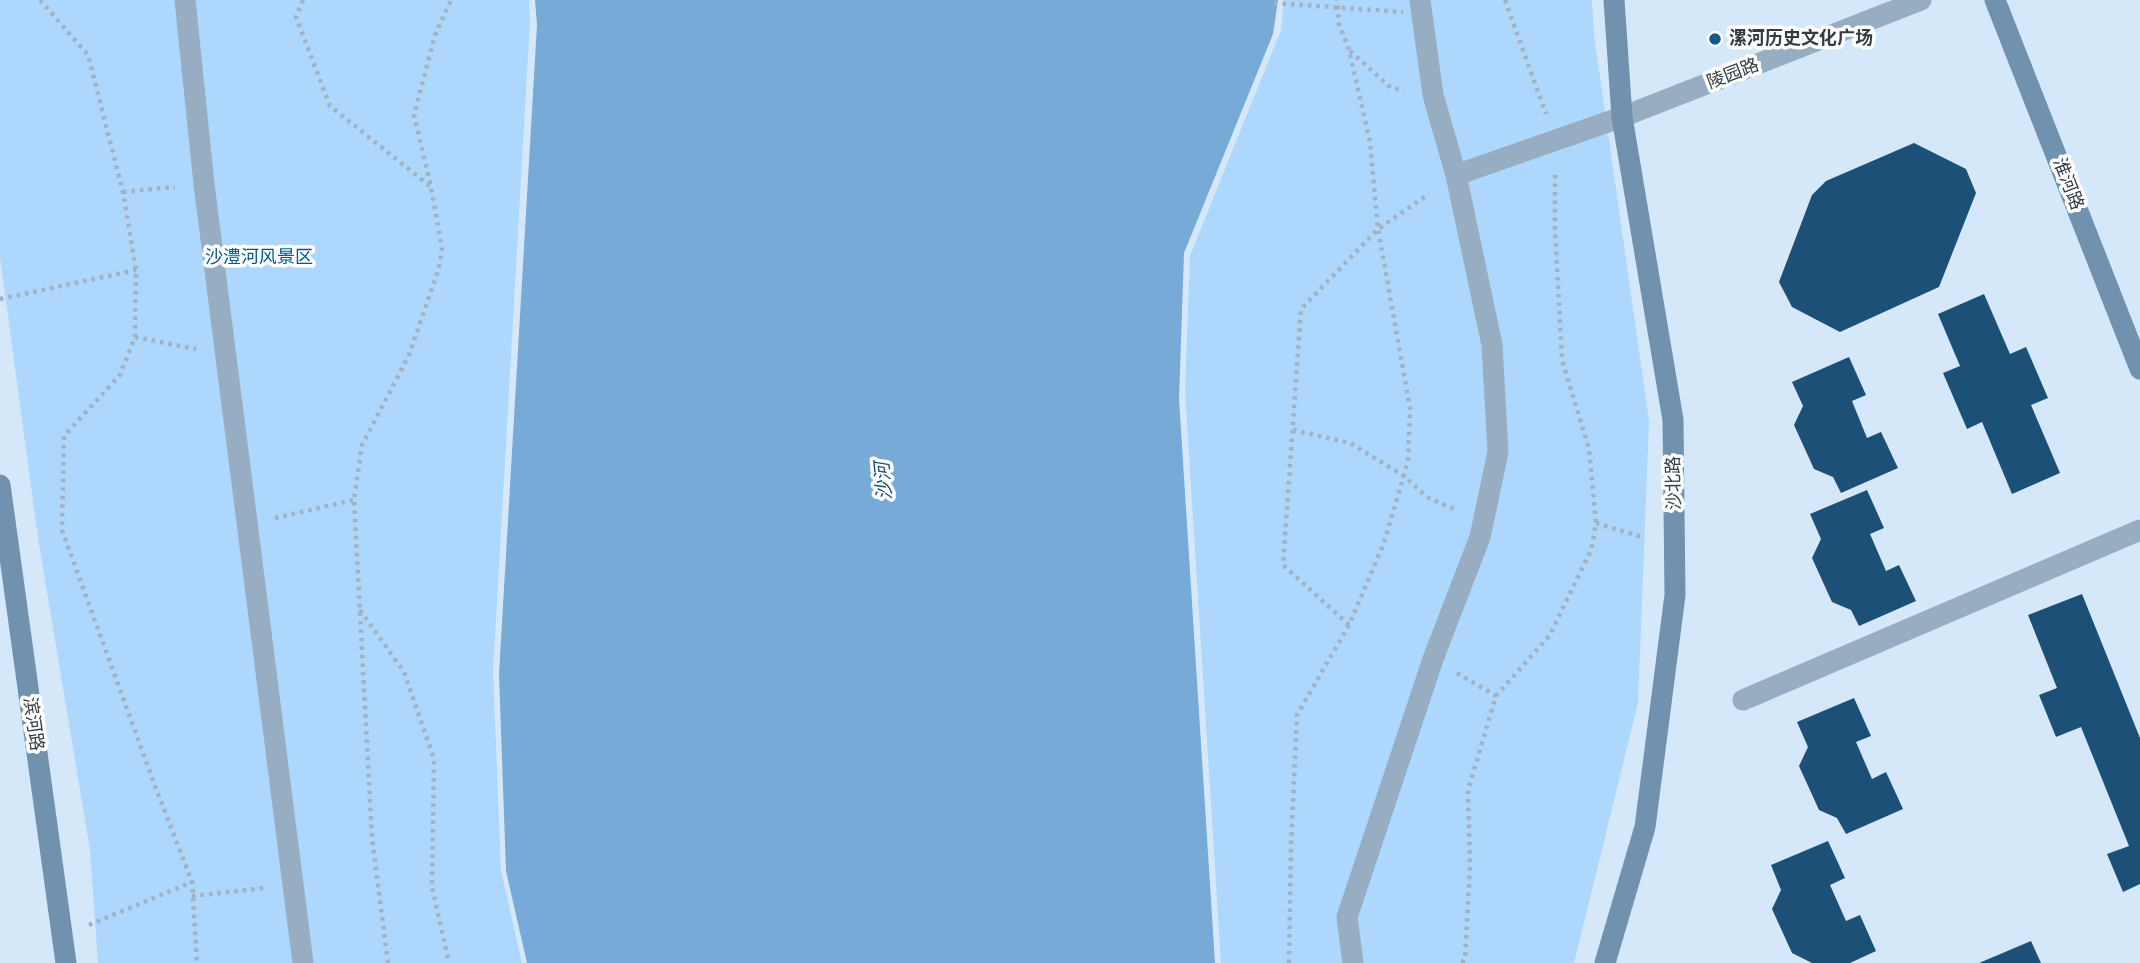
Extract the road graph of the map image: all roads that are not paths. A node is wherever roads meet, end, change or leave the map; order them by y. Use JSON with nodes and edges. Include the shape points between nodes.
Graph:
{"nodes":[{"id":1,"x":186,"y":0,"type":"edge"},
{"id":2,"x":1614,"y":0,"type":"edge"},
{"id":3,"x":1921,"y":0,"type":"edge"},
{"id":4,"x":1995,"y":0,"type":"edge"},
{"id":5,"x":1411,"y":6,"type":"edge"},
{"id":6,"x":1622,"y":117,"type":"junction"},
{"id":7,"x":1456,"y":175,"type":"junction"},
{"id":8,"x":2140,"y":369,"type":"edge"},
{"id":9,"x":0,"y":485,"type":"edge"},
{"id":10,"x":2140,"y":530,"type":"edge"},
{"id":11,"x":1744,"y":700,"type":"dead end"},
{"id":12,"x":66,"y":963,"type":"edge"},
{"id":13,"x":303,"y":963,"type":"edge"},
{"id":14,"x":1353,"y":963,"type":"edge"},
{"id":15,"x":1605,"y":963,"type":"edge"}],
"edges":[{"from":1,"to":13,"type":"street","via":[[204,184]]},
{"from":2,"to":6,"type":"street","name":"沙北路"},
{"from":3,"to":6,"type":"street","name":"陵园路"},
{"from":4,"to":8,"type":"street","name":"淮河路"},
{"from":5,"to":7,"type":"street"},
{"from":6,"to":7,"type":"street","name":"陵园路"},
{"from":6,"to":15,"type":"street","name":"沙北路","via":[[1673,420],[1675,595],[1645,827]]},
{"from":7,"to":14,"type":"street","via":[[1492,345],[1497,452],[1480,537],[1433,659],[1347,917]]},
{"from":9,"to":12,"type":"street","name":"滨河路"},
{"from":10,"to":11,"type":"street"}]}
